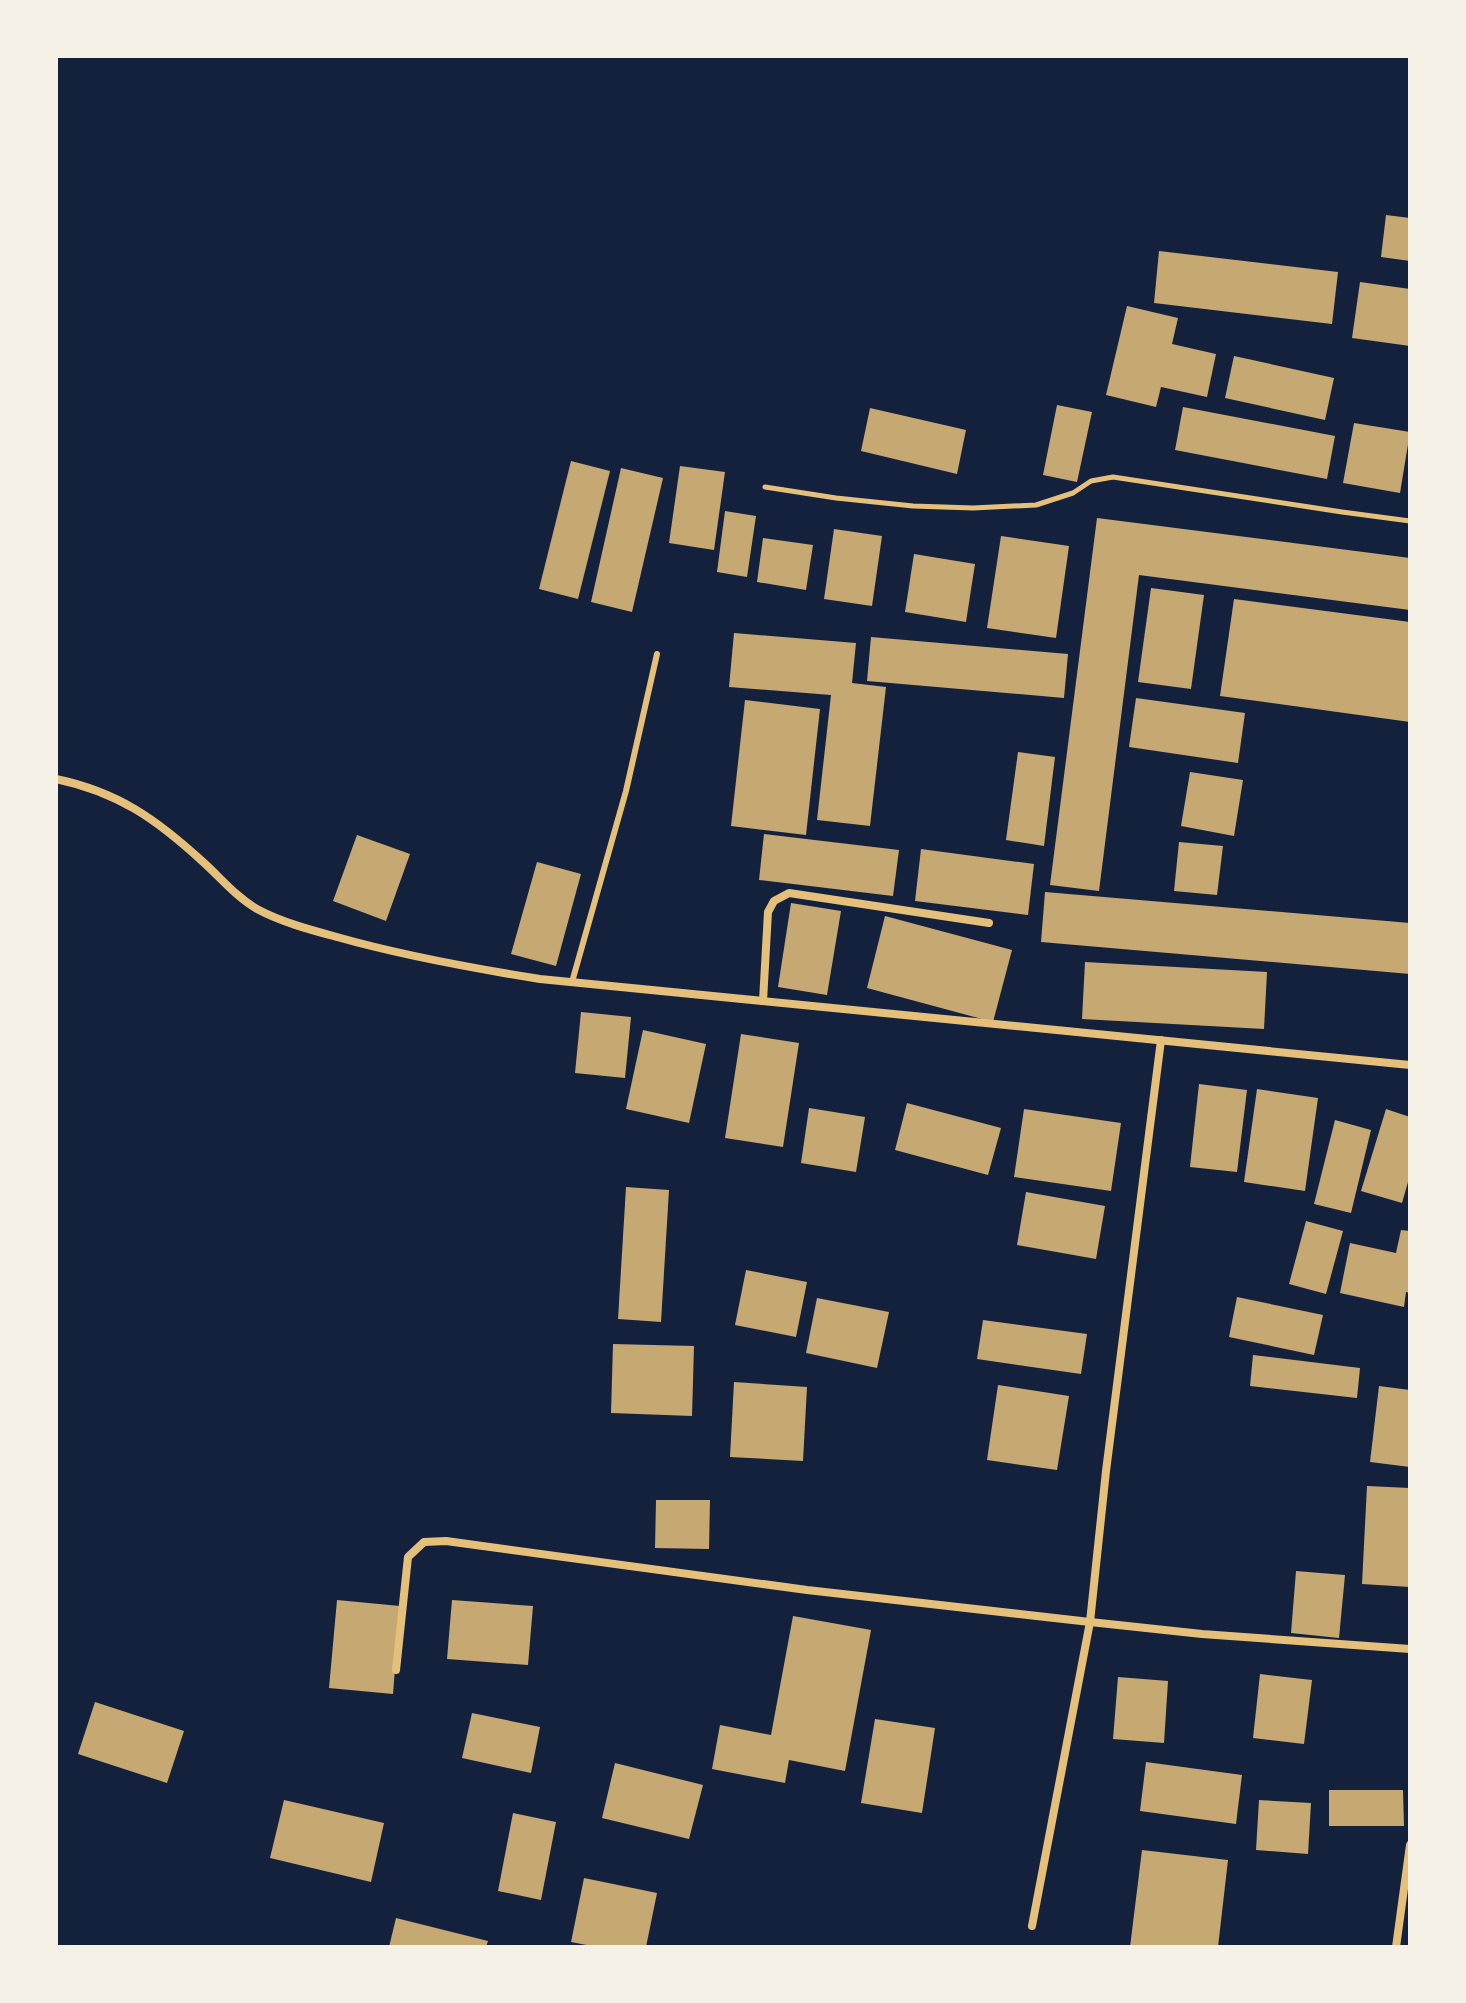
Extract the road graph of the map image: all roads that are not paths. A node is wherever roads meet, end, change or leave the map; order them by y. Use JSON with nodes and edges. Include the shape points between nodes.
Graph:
{"nodes":[{"id":1,"x":657,"y":654,"type":"dead end"},
{"id":2,"x":56,"y":779,"type":"edge"},
{"id":3,"x":989,"y":923,"type":"dead end"},
{"id":4,"x":572,"y":982,"type":"junction"},
{"id":5,"x":763,"y":1001,"type":"junction"},
{"id":6,"x":1161,"y":1040,"type":"junction"},
{"id":7,"x":1410,"y":1065,"type":"edge"},
{"id":8,"x":1090,"y":1622,"type":"junction"},
{"id":9,"x":1410,"y":1649,"type":"edge"},
{"id":10,"x":396,"y":1670,"type":"dead end"},
{"id":11,"x":1410,"y":1845,"type":"edge"},
{"id":12,"x":1032,"y":1926,"type":"dead end"},
{"id":13,"x":1396,"y":1947,"type":"edge"}],
"edges":[{"from":1,"to":4,"type":"lane","via":[[626,791]]},
{"from":2,"to":4,"type":"street","via":[[111,795],[146,815],[241,897],[306,928],[448,964]]},
{"from":3,"to":5,"type":"street","via":[[789,893],[774,901],[768,912]]},
{"from":4,"to":5,"type":"street"},
{"from":5,"to":6,"type":"street"},
{"from":6,"to":7,"type":"street"},
{"from":6,"to":8,"type":"street"},
{"from":8,"to":9,"type":"street"},
{"from":8,"to":10,"type":"street","via":[[424,1542],[408,1557]]},
{"from":8,"to":12,"type":"street"},
{"from":11,"to":13,"type":"street"}]}
